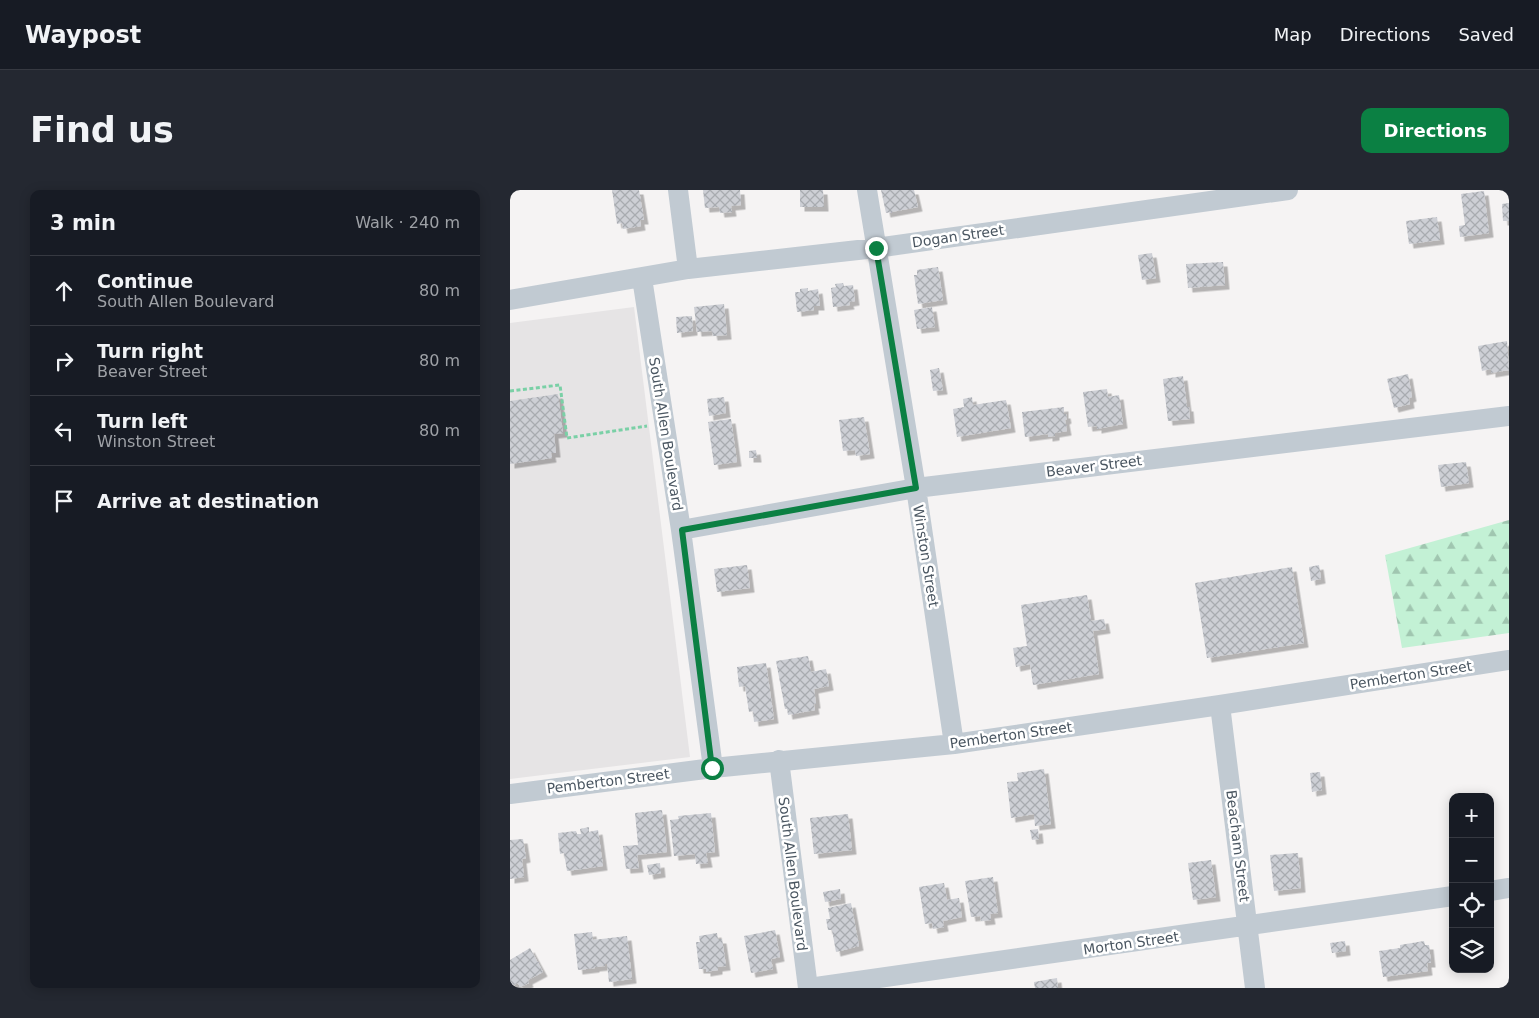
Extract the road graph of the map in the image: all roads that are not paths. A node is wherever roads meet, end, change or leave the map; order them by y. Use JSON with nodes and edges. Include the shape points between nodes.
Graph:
{"nodes":[{"id":1,"x":678,"y":190,"type":"edge"},
{"id":2,"x":867,"y":190,"type":"edge"},
{"id":3,"x":1288,"y":190,"type":"edge"},
{"id":4,"x":876,"y":248,"type":"junction"},
{"id":5,"x":688,"y":270,"type":"junction"},
{"id":6,"x":642,"y":278,"type":"junction"},
{"id":7,"x":510,"y":300,"type":"edge"},
{"id":8,"x":1509,"y":416,"type":"edge"},
{"id":9,"x":916,"y":488,"type":"junction"},
{"id":10,"x":682,"y":530,"type":"junction"},
{"id":11,"x":1509,"y":660,"type":"edge"},
{"id":12,"x":1220,"y":705,"type":"junction"},
{"id":13,"x":954,"y":744,"type":"junction"},
{"id":14,"x":779,"y":760,"type":"junction"},
{"id":15,"x":712,"y":768,"type":"junction"},
{"id":16,"x":510,"y":794,"type":"edge"},
{"id":17,"x":1509,"y":888,"type":"edge"},
{"id":18,"x":1494,"y":890,"type":"edge"},
{"id":19,"x":1449,"y":897,"type":"edge"},
{"id":20,"x":1249,"y":926,"type":"junction"},
{"id":21,"x":808,"y":988,"type":"edge"},
{"id":22,"x":1255,"y":988,"type":"edge"}],
"edges":[{"from":1,"to":5,"type":"street"},
{"from":2,"to":4,"type":"street","name":"Winston Street"},
{"from":3,"to":4,"type":"street","name":"Dogan Street"},
{"from":4,"to":5,"type":"street","name":"Dogan Street"},
{"from":4,"to":9,"type":"street","name":"Winston Street"},
{"from":5,"to":6,"type":"street","name":"Dogan Street"},
{"from":6,"to":7,"type":"street","name":"Dogan Street"},
{"from":6,"to":10,"type":"street","name":"South Allen Boulevard"},
{"from":8,"to":9,"type":"street","name":"Beaver Street"},
{"from":9,"to":10,"type":"street","name":"Beaver Street"},
{"from":9,"to":13,"type":"street","name":"Winston Street"},
{"from":10,"to":15,"type":"street","name":"South Allen Boulevard"},
{"from":11,"to":12,"type":"street","name":"Pemberton Street"},
{"from":12,"to":13,"type":"street","name":"Pemberton Street"},
{"from":12,"to":20,"type":"street","name":"Beacham Street"},
{"from":13,"to":14,"type":"street","name":"Pemberton Street"},
{"from":14,"to":15,"type":"street","name":"Pemberton Street"},
{"from":14,"to":21,"type":"street","name":"South Allen Boulevard"},
{"from":15,"to":16,"type":"street","name":"Pemberton Street"},
{"from":17,"to":18,"type":"street"},
{"from":19,"to":20,"type":"street","name":"Morton Street"},
{"from":20,"to":21,"type":"street","name":"Morton Street"},
{"from":20,"to":22,"type":"street","name":"Beacham Street"}]}
